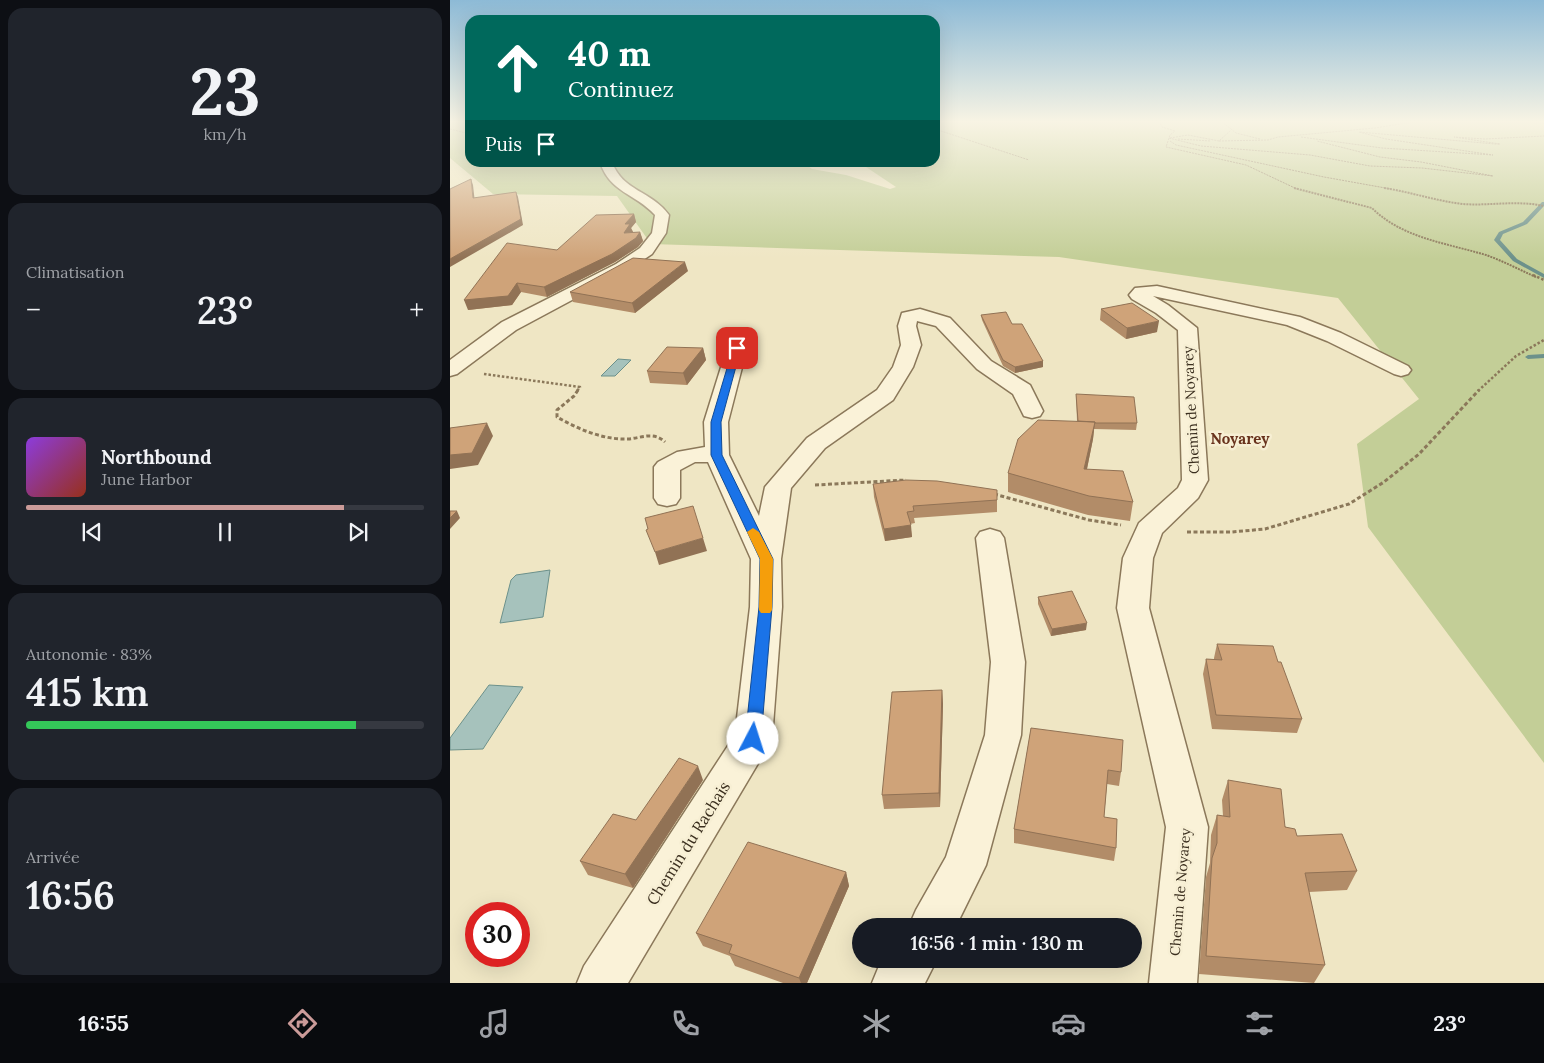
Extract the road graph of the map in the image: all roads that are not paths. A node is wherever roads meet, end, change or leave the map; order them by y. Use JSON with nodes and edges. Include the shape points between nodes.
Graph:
{"nodes":[{"id":1,"x":608,"y":167,"type":"edge"},
{"id":2,"x":737,"y":348,"type":"dead end"},
{"id":3,"x":450,"y":370,"type":"edge"},
{"id":4,"x":1401,"y":370,"type":"dead end"},
{"id":5,"x":1032,"y":411,"type":"dead end"},
{"id":6,"x":716,"y":455,"type":"junction"},
{"id":7,"x":667,"y":498,"type":"dead end"},
{"id":8,"x":990,"y":538,"type":"dead end"},
{"id":9,"x":766,"y":559,"type":"junction"},
{"id":10,"x":936,"y":918,"type":"edge"},
{"id":11,"x":907,"y":968,"type":"edge"},
{"id":12,"x":601,"y":983,"type":"edge"},
{"id":13,"x":896,"y":983,"type":"edge"},
{"id":14,"x":1173,"y":983,"type":"edge"}],
"edges":[{"from":1,"to":3,"type":"street","via":[[613,180],[630,193],[647,200],[662,215],[659,233],[646,251],[622,267],[509,326]]},
{"from":2,"to":6,"type":"street","via":[[716,422]]},
{"from":4,"to":14,"type":"street","name":"Chemin de Noyarey","via":[[1334,337],[1293,322],[1158,292],[1141,292],[1138,295],[1187,328],[1194,480],[1189,492],[1149,529],[1138,558],[1133,608],[1187,827]]},
{"from":5,"to":9,"type":"street","name":"Chemin du Rachais","via":[[1022,390],[984,365],[943,322],[920,315],[909,317],[907,326],[911,345],[903,367],[885,395],[816,443],[778,487]]},
{"from":6,"to":7,"type":"street","via":[[684,456],[667,467]]},
{"from":6,"to":9,"type":"street"},
{"from":8,"to":10,"type":"street","via":[[1008,662],[1003,735],[965,865]]},
{"from":9,"to":12,"type":"street","name":"Chemin du Rachais","via":[[766,607],[753,739]]},
{"from":11,"to":13,"type":"street"}]}
